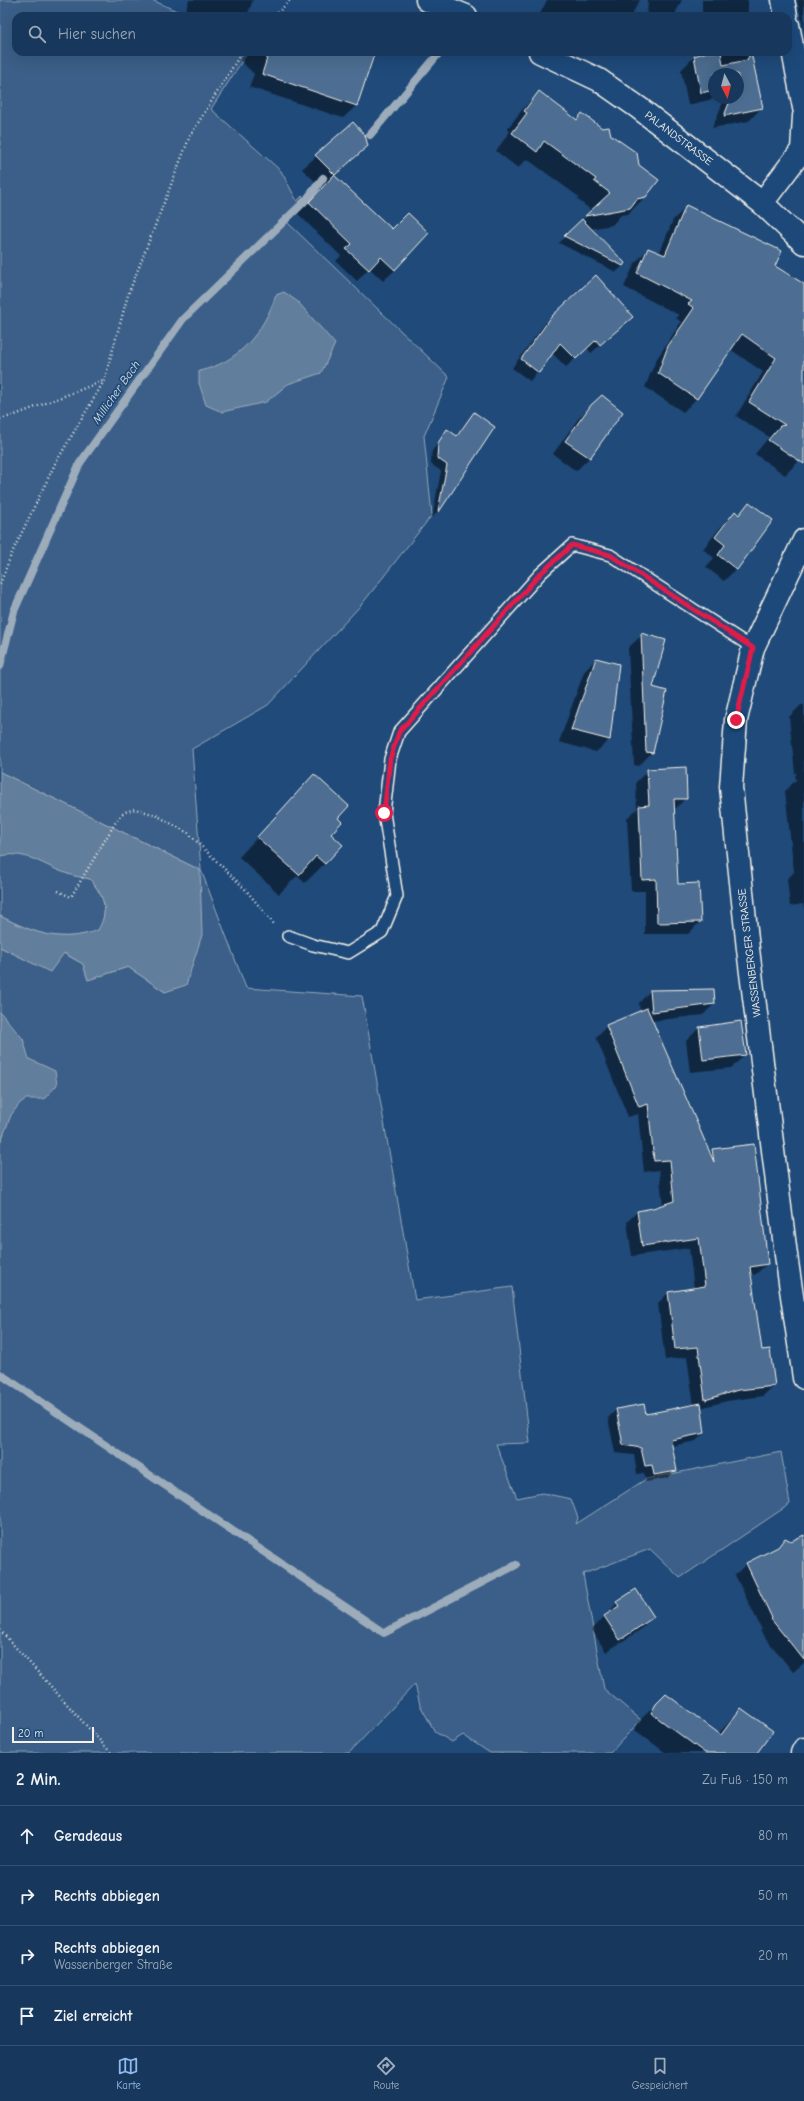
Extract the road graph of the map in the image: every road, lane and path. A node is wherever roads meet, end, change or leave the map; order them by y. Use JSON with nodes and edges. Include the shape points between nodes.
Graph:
{"nodes":[{"id":1,"x":290,"y":0,"type":"edge"},
{"id":2,"x":427,"y":0,"type":"edge"},
{"id":3,"x":782,"y":0,"type":"edge"},
{"id":4,"x":279,"y":12,"type":"edge"},
{"id":5,"x":456,"y":12,"type":"edge"},
{"id":6,"x":785,"y":12,"type":"edge"},
{"id":7,"x":792,"y":46,"type":"edge"},
{"id":8,"x":240,"y":56,"type":"edge"},
{"id":9,"x":548,"y":56,"type":"edge"},
{"id":10,"x":804,"y":108,"type":"edge"},
{"id":11,"x":804,"y":116,"type":"edge"},
{"id":12,"x":762,"y":203,"type":"junction"},
{"id":13,"x":804,"y":243,"type":"edge"},
{"id":14,"x":104,"y":381,"type":"junction"},
{"id":15,"x":0,"y":419,"type":"edge"},
{"id":16,"x":802,"y":550,"type":"edge"},
{"id":17,"x":0,"y":584,"type":"edge"},
{"id":18,"x":753,"y":648,"type":"junction"},
{"id":19,"x":58,"y":890,"type":"dead end"},
{"id":20,"x":288,"y":936,"type":"joint"},
{"id":21,"x":804,"y":1378,"type":"edge"},
{"id":22,"x":0,"y":1630,"type":"edge"},
{"id":23,"x":804,"y":1749,"type":"edge"},
{"id":24,"x":111,"y":1753,"type":"edge"},
{"id":25,"x":802,"y":1753,"type":"edge"}],
"edges":[{"from":1,"to":4,"type":"path"},
{"from":2,"to":5,"type":"street"},
{"from":3,"to":6,"type":"street"},
{"from":7,"to":10,"type":"street"},
{"from":8,"to":14,"type":"path","via":[[190,136],[128,295]]},
{"from":9,"to":12,"type":"street","name":"PALANDSTRASSE","via":[[599,80]]},
{"from":11,"to":12,"type":"street","via":[[802,150]]},
{"from":12,"to":13,"type":"street","name":"PALANDSTRASSE"},
{"from":14,"to":15,"type":"path"},
{"from":14,"to":17,"type":"path","via":[[55,464],[11,555]]},
{"from":16,"to":18,"type":"street","name":"WASSENBERGER STRASSE"},
{"from":18,"to":20,"type":"lane","via":[[610,555],[572,545],[540,574],[399,732],[390,759],[384,813],[397,896],[382,932],[348,953]]},
{"from":18,"to":21,"type":"street","name":"WASSENBERGER STRASSE","via":[[736,720],[731,787],[748,949]]},
{"from":19,"to":20,"type":"path","via":[[71,897],[117,820],[125,812],[135,809],[156,815],[188,833],[245,889],[277,928]]},
{"from":22,"to":24,"type":"path"},
{"from":23,"to":25,"type":"street"}]}
